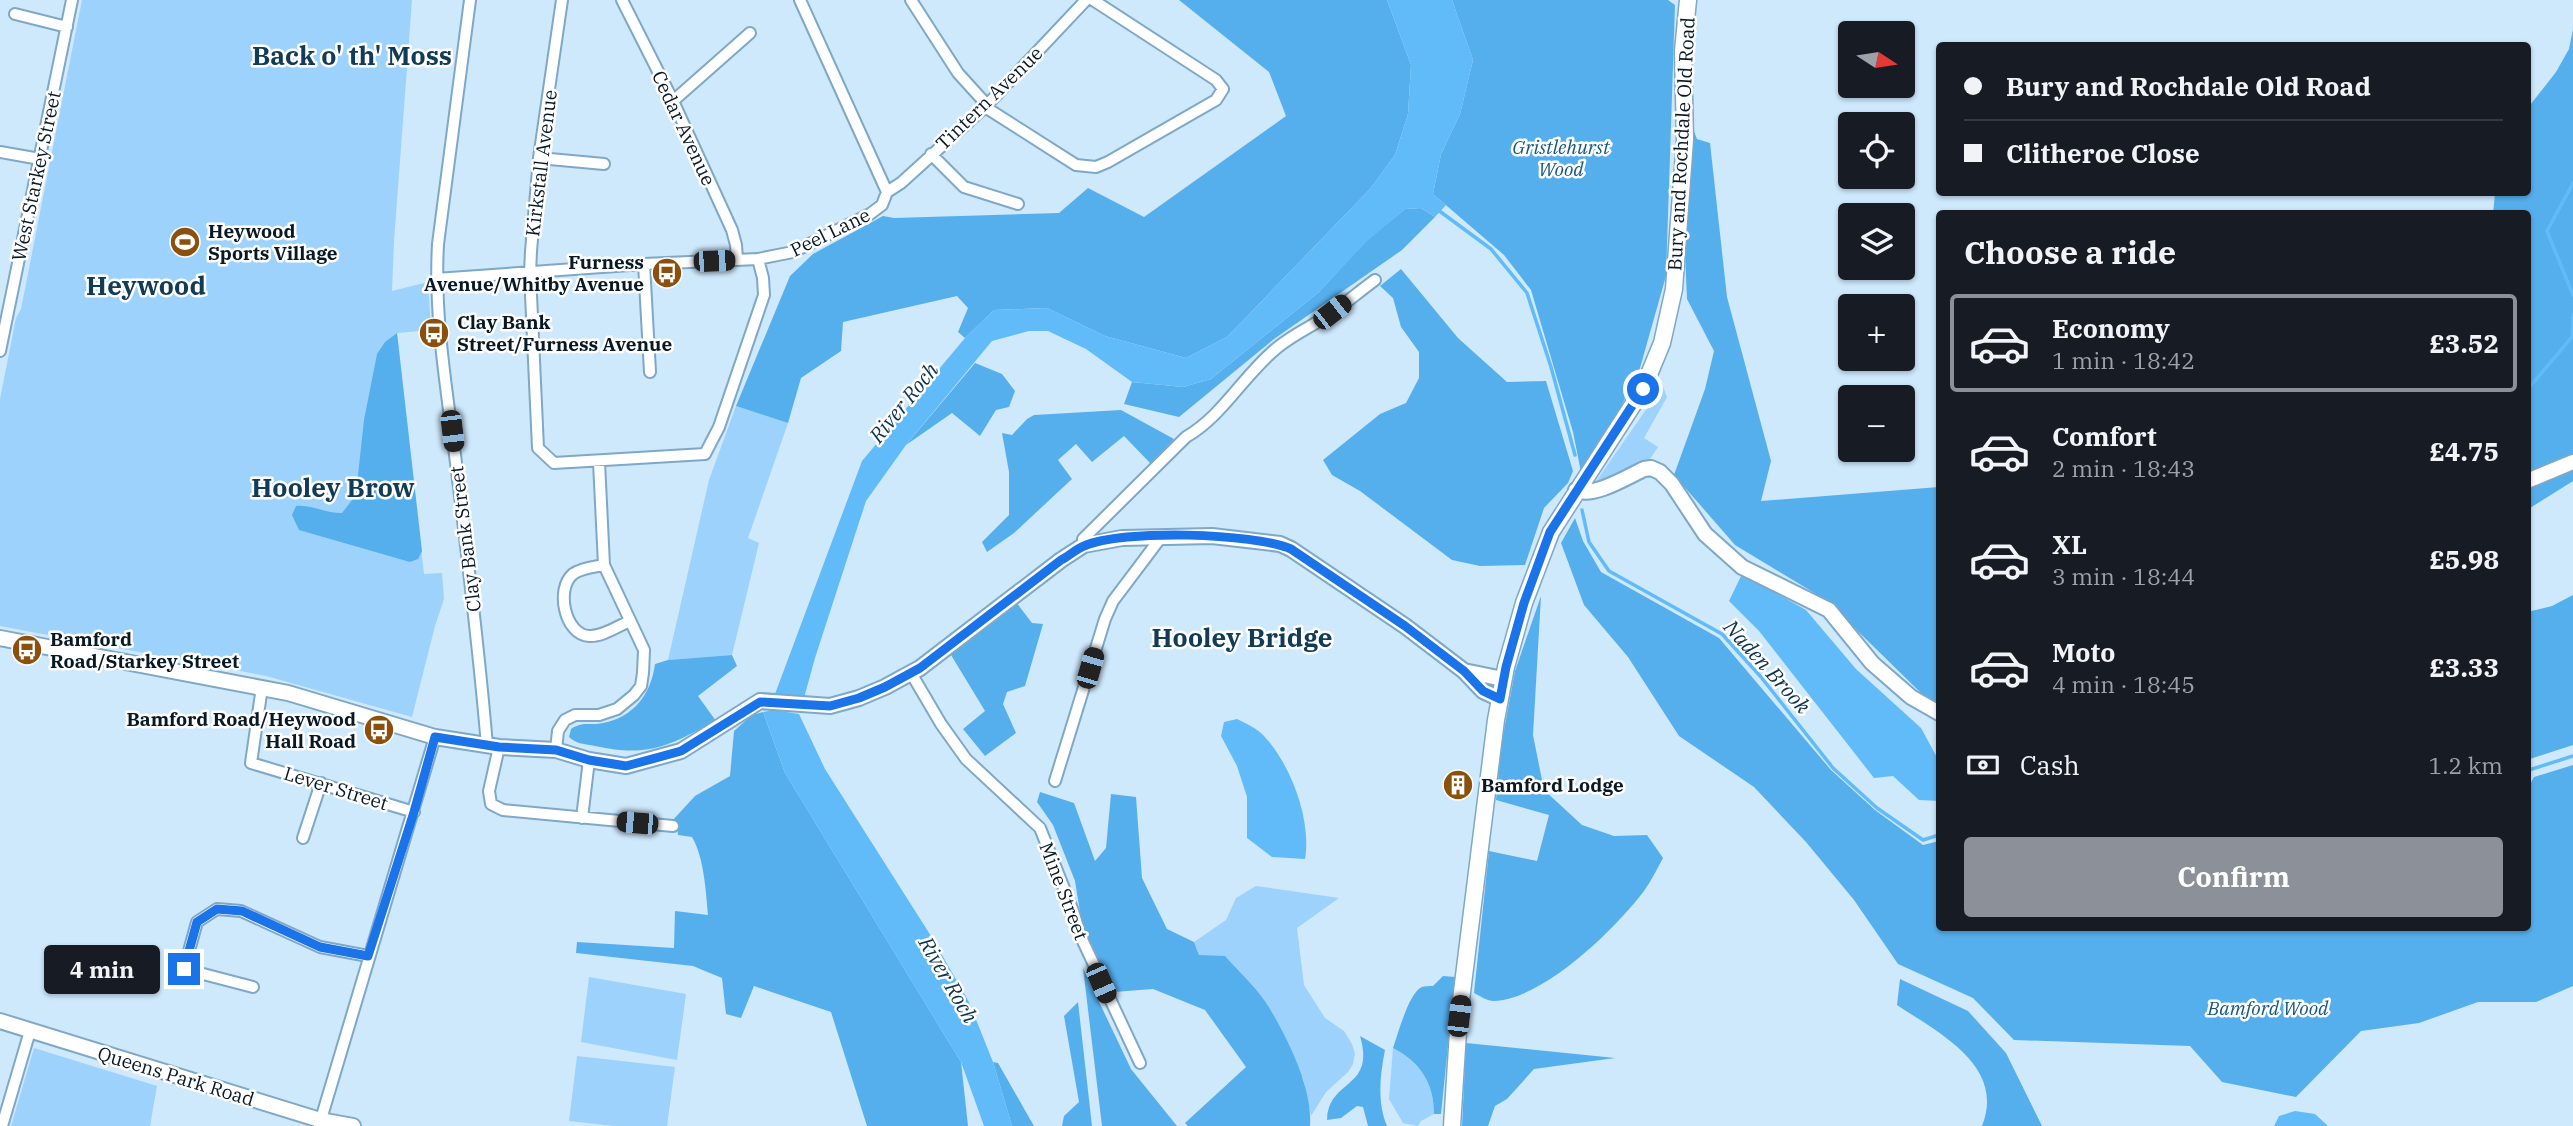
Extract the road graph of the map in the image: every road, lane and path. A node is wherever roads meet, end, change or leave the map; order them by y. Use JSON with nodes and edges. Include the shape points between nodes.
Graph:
{"nodes":[{"id":1,"x":72,"y":0,"type":"edge"},
{"id":2,"x":470,"y":0,"type":"edge"},
{"id":3,"x":562,"y":0,"type":"edge"},
{"id":4,"x":622,"y":0,"type":"edge"},
{"id":5,"x":800,"y":0,"type":"edge"},
{"id":6,"x":911,"y":0,"type":"edge"},
{"id":7,"x":1086,"y":0,"type":"edge"},
{"id":8,"x":1093,"y":0,"type":"edge"},
{"id":9,"x":1689,"y":0,"type":"edge"},
{"id":10,"x":15,"y":14,"type":"dead end"},
{"id":11,"x":67,"y":27,"type":"junction"},
{"id":12,"x":750,"y":33,"type":"dead end"},
{"id":13,"x":673,"y":101,"type":"junction"},
{"id":14,"x":986,"y":106,"type":"junction"},
{"id":15,"x":0,"y":152,"type":"edge"},
{"id":16,"x":931,"y":154,"type":"junction"},
{"id":17,"x":539,"y":158,"type":"junction"},
{"id":18,"x":40,"y":159,"type":"junction"},
{"id":19,"x":604,"y":164,"type":"dead end"},
{"id":20,"x":887,"y":192,"type":"junction"},
{"id":21,"x":1018,"y":204,"type":"dead end"},
{"id":22,"x":758,"y":259,"type":"junction"},
{"id":23,"x":737,"y":260,"type":"junction"},
{"id":24,"x":644,"y":264,"type":"junction"},
{"id":25,"x":530,"y":273,"type":"junction"},
{"id":26,"x":436,"y":279,"type":"junction"},
{"id":27,"x":1374,"y":280,"type":"dead end"},
{"id":28,"x":0,"y":351,"type":"edge"},
{"id":29,"x":650,"y":372,"type":"dead end"},
{"id":30,"x":599,"y":462,"type":"junction"},
{"id":31,"x":2573,"y":462,"type":"edge"},
{"id":32,"x":2531,"y":479,"type":"edge"},
{"id":33,"x":1577,"y":490,"type":"junction"},
{"id":34,"x":1162,"y":536,"type":"junction"},
{"id":35,"x":1084,"y":545,"type":"junction"},
{"id":36,"x":604,"y":565,"type":"junction"},
{"id":37,"x":630,"y":621,"type":"junction"},
{"id":38,"x":0,"y":638,"type":"edge"},
{"id":39,"x":1464,"y":671,"type":"junction"},
{"id":40,"x":911,"y":673,"type":"junction"},
{"id":41,"x":1503,"y":679,"type":"junction"},
{"id":42,"x":262,"y":687,"type":"junction"},
{"id":43,"x":1500,"y":699,"type":"junction"},
{"id":44,"x":1936,"y":711,"type":"edge"},
{"id":45,"x":435,"y":737,"type":"junction"},
{"id":46,"x":493,"y":746,"type":"junction"},
{"id":47,"x":556,"y":750,"type":"junction"},
{"id":48,"x":589,"y":760,"type":"junction"},
{"id":49,"x":1055,"y":781,"type":"dead end"},
{"id":50,"x":321,"y":783,"type":"junction"},
{"id":51,"x":414,"y":812,"type":"junction"},
{"id":52,"x":582,"y":818,"type":"junction"},
{"id":53,"x":673,"y":826,"type":"dead end"},
{"id":54,"x":303,"y":838,"type":"dead end"},
{"id":55,"x":368,"y":956,"type":"junction"},
{"id":56,"x":253,"y":987,"type":"dead end"},
{"id":57,"x":0,"y":1021,"type":"edge"},
{"id":58,"x":30,"y":1031,"type":"junction"},
{"id":59,"x":1140,"y":1063,"type":"dead end"},
{"id":60,"x":320,"y":1123,"type":"edge"},
{"id":61,"x":2,"y":1126,"type":"edge"},
{"id":62,"x":353,"y":1126,"type":"edge"},
{"id":63,"x":1452,"y":1126,"type":"edge"}],
"edges":[{"from":1,"to":11,"type":"street","name":"West Starkey Street"},
{"from":2,"to":26,"type":"street","name":"Clay Bank Street"},
{"from":3,"to":17,"type":"street","name":"Kirkstall Avenue"},
{"from":4,"to":13,"type":"street","name":"Cedar Avenue"},
{"from":5,"to":20,"type":"street","name":"Peel Lane"},
{"from":6,"to":14,"type":"street","via":[[956,71]]},
{"from":7,"to":14,"type":"street","name":"Tintern Avenue"},
{"from":8,"to":14,"type":"street","via":[[1216,80],[1223,89],[1221,95],[1108,162],[1089,168],[1069,161]]},
{"from":9,"to":33,"type":"main road","name":"Bury and Rochdale Old Road","via":[[1683,51],[1685,140],[1669,317],[1643,389]]},
{"from":10,"to":11,"type":"street"},
{"from":11,"to":18,"type":"street","name":"West Starkey Street"},
{"from":12,"to":13,"type":"street"},
{"from":13,"to":23,"type":"street","name":"Cedar Avenue","via":[[732,230]]},
{"from":14,"to":16,"type":"street","name":"Tintern Avenue"},
{"from":15,"to":18,"type":"street"},
{"from":16,"to":20,"type":"street","name":"Tintern Avenue"},
{"from":16,"to":21,"type":"street","via":[[964,187]]},
{"from":17,"to":19,"type":"street"},
{"from":17,"to":25,"type":"street","name":"Kirkstall Avenue"},
{"from":18,"to":28,"type":"street","name":"West Starkey Street"},
{"from":20,"to":22,"type":"street","name":"Peel Lane","via":[[882,205],[870,214],[793,252]]},
{"from":22,"to":23,"type":"street","name":"Peel Lane"},
{"from":22,"to":30,"type":"street","name":"Kirkstall Avenue","via":[[764,295],[719,427],[705,454]]},
{"from":23,"to":24,"type":"street","name":"Peel Lane"},
{"from":24,"to":25,"type":"street","name":"Peel Lane"},
{"from":24,"to":29,"type":"street"},
{"from":25,"to":26,"type":"street","name":"Peel Lane"},
{"from":25,"to":30,"type":"street","name":"Kirkstall Avenue","via":[[538,448],[554,463]]},
{"from":26,"to":46,"type":"street","name":"Clay Bank Street"},
{"from":27,"to":35,"type":"street","via":[[1260,363],[1217,413],[1186,437],[1083,539]]},
{"from":30,"to":36,"type":"street"},
{"from":31,"to":32,"type":"street"},
{"from":33,"to":41,"type":"main road","name":"Bury and Rochdale Old Road","via":[[1550,532]]},
{"from":33,"to":44,"type":"street","via":[[1594,492],[1644,469],[1660,472],[1705,534],[1742,567],[1829,610],[1872,663],[1911,698]]},
{"from":34,"to":35,"type":"street"},
{"from":34,"to":39,"type":"street","via":[[1264,541],[1291,549]]},
{"from":34,"to":49,"type":"street","via":[[1113,601],[1105,619]]},
{"from":35,"to":40,"type":"street"},
{"from":36,"to":37,"type":"street"},
{"from":36,"to":37,"type":"street","via":[[583,569],[568,580],[568,620],[579,634],[587,636]]},
{"from":37,"to":47,"type":"street","via":[[643,650],[641,686],[617,709],[565,720],[558,731]]},
{"from":38,"to":42,"type":"street"},
{"from":39,"to":41,"type":"street"},
{"from":39,"to":43,"type":"street","via":[[1483,691]]},
{"from":40,"to":48,"type":"street","via":[[859,698],[830,706],[760,702],[681,751],[626,766]]},
{"from":40,"to":59,"type":"street","name":"Mine Street","via":[[966,759],[1040,828],[1081,937]]},
{"from":41,"to":43,"type":"main road","name":"Bury and Rochdale Old Road"},
{"from":42,"to":45,"type":"street"},
{"from":42,"to":50,"type":"street","name":"Lever Street","via":[[251,763]]},
{"from":43,"to":63,"type":"main road","name":"Bury and Rochdale Old Road","via":[[1459,1016]]},
{"from":45,"to":46,"type":"street"},
{"from":45,"to":51,"type":"street"},
{"from":46,"to":47,"type":"street"},
{"from":46,"to":52,"type":"street","name":"Clay Bank Street","via":[[491,804],[503,810]]},
{"from":47,"to":48,"type":"street"},
{"from":48,"to":52,"type":"street"},
{"from":50,"to":51,"type":"street","name":"Lever Street"},
{"from":50,"to":54,"type":"street"},
{"from":51,"to":55,"type":"street"},
{"from":52,"to":53,"type":"street"},
{"from":55,"to":56,"type":"street","via":[[320,947],[242,911],[217,909],[197,922],[184,969]]},
{"from":55,"to":60,"type":"street"},
{"from":57,"to":58,"type":"street","name":"Queens Park Road"},
{"from":58,"to":60,"type":"street","name":"Queens Park Road"},
{"from":58,"to":61,"type":"street"},
{"from":60,"to":62,"type":"street","name":"Queens Park Road"}]}
